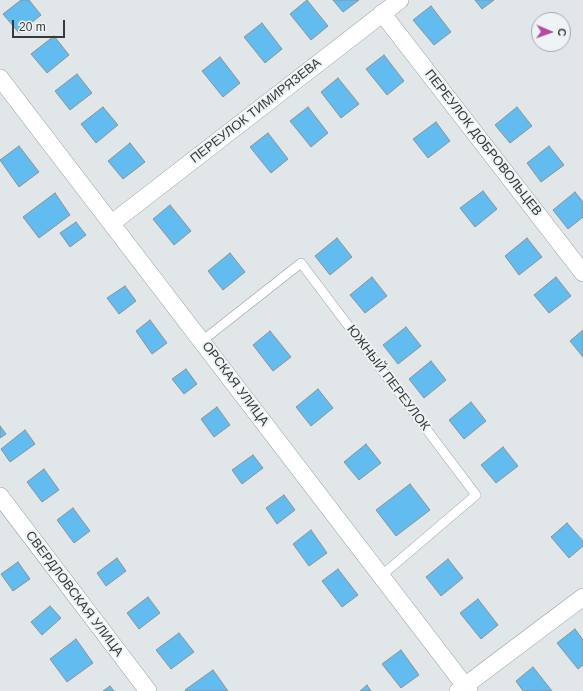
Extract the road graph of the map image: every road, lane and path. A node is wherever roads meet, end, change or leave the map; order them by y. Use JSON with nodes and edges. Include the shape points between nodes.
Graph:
{"nodes":[{"id":1,"x":400,"y":0,"type":"edge"},
{"id":2,"x":382,"y":13,"type":"junction"},
{"id":3,"x":0,"y":78,"type":"edge"},
{"id":4,"x":112,"y":223,"type":"junction"},
{"id":5,"x":583,"y":273,"type":"edge"},
{"id":6,"x":202,"y":341,"type":"junction"},
{"id":7,"x":0,"y":496,"type":"edge"},
{"id":8,"x":381,"y":576,"type":"junction"},
{"id":9,"x":583,"y":597,"type":"edge"},
{"id":10,"x":464,"y":689,"type":"edge"},
{"id":11,"x":148,"y":691,"type":"edge"}],
"edges":[{"from":1,"to":2,"type":"street","name":"ПЕРЕУЛОК ТИМИРЯЗЕВА"},
{"from":2,"to":4,"type":"street","name":"ПЕРЕУЛОК ТИМИРЯЗЕВА"},
{"from":2,"to":5,"type":"street","name":"ПЕРЕУЛОК ДОБРОВОЛЬЦЕВ"},
{"from":3,"to":4,"type":"street","name":"ОРСКАЯ УЛИЦА"},
{"from":4,"to":6,"type":"street","name":"ОРСКАЯ УЛИЦА"},
{"from":6,"to":8,"type":"street","name":"ОРСКАЯ УЛИЦА"},
{"from":6,"to":8,"type":"lane","name":"ЮЖНЫЙ ПЕРЕУЛОК","via":[[301,263],[476,495]]},
{"from":7,"to":11,"type":"street","name":"СВЕРДЛОВСКАЯ УЛИЦА"},
{"from":8,"to":10,"type":"street","name":"ОРСКАЯ УЛИЦА"},
{"from":9,"to":10,"type":"street"}]}
